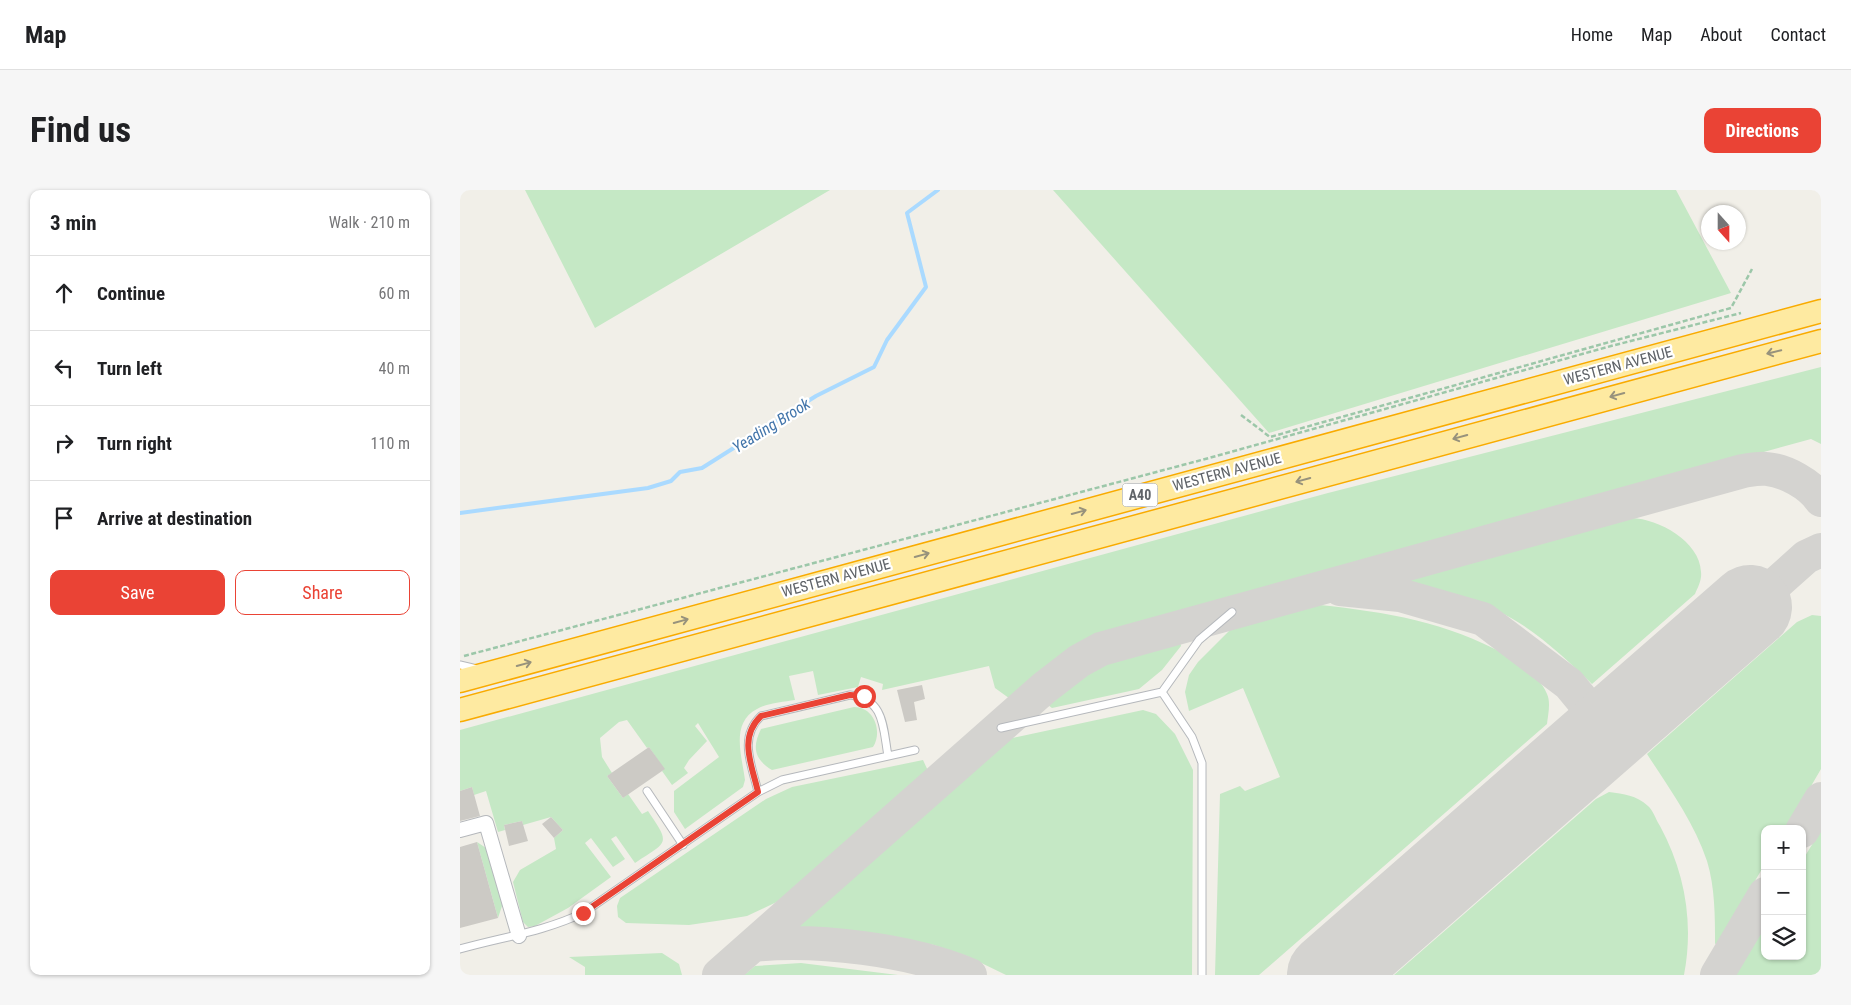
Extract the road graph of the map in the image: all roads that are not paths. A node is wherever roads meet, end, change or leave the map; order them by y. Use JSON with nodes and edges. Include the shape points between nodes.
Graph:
{"nodes":[{"id":1,"x":1821,"y":311,"type":"edge"},
{"id":2,"x":1821,"y":341,"type":"edge"},
{"id":3,"x":1232,"y":612,"type":"dead end"},
{"id":4,"x":460,"y":666,"type":"edge"},
{"id":5,"x":497,"y":671,"type":"junction"},
{"id":6,"x":460,"y":681,"type":"edge"},
{"id":7,"x":1162,"y":692,"type":"junction"},
{"id":8,"x":460,"y":710,"type":"edge"},
{"id":9,"x":1001,"y":728,"type":"dead end"},
{"id":10,"x":915,"y":750,"type":"dead end"},
{"id":11,"x":888,"y":756,"type":"junction"},
{"id":12,"x":647,"y":791,"type":"dead end"},
{"id":13,"x":758,"y":792,"type":"junction"},
{"id":14,"x":460,"y":830,"type":"edge"},
{"id":15,"x":683,"y":845,"type":"junction"},
{"id":16,"x":518,"y":936,"type":"junction"},
{"id":17,"x":460,"y":949,"type":"edge"},
{"id":18,"x":1202,"y":975,"type":"edge"}],
"edges":[{"from":5,"to":1,"type":"highway","name":"WESTERN AVENUE","number":"A40","one_way":true},
{"from":2,"to":8,"type":"highway","name":"WESTERN AVENUE","number":"A40","one_way":true},
{"from":3,"to":7,"type":"lane","via":[[1199,640]]},
{"from":4,"to":5,"type":"lane"},
{"from":5,"to":6,"type":"highway","name":"WESTERN AVENUE","number":"A40"},
{"from":7,"to":9,"type":"lane"},
{"from":7,"to":18,"type":"lane","via":[[1192,737],[1202,763]]},
{"from":10,"to":11,"type":"lane"},
{"from":11,"to":13,"type":"lane","via":[[782,780]]},
{"from":11,"to":13,"type":"lane","via":[[880,714],[864,696],[850,695],[761,716],[751,725],[747,746]]},
{"from":12,"to":15,"type":"lane"},
{"from":13,"to":15,"type":"lane"},
{"from":14,"to":16,"type":"street","via":[[486,823]]},
{"from":15,"to":16,"type":"lane","via":[[583,913]]},
{"from":16,"to":17,"type":"lane"}]}
